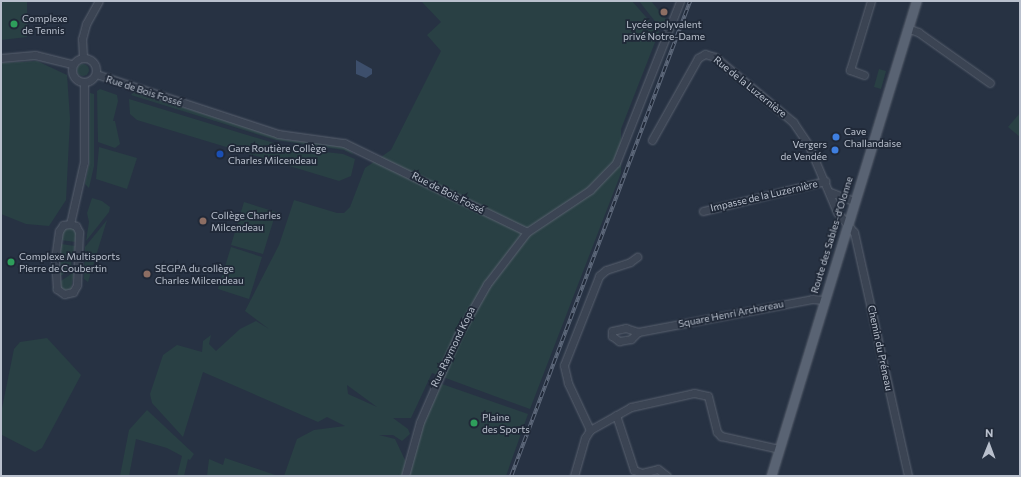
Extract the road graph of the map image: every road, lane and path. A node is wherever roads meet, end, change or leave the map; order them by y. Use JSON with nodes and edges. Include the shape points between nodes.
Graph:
{"nodes":[{"id":1,"x":99,"y":1,"type":"edge"},
{"id":2,"x":680,"y":1,"type":"edge"},
{"id":3,"x":871,"y":1,"type":"edge"},
{"id":4,"x":916,"y":1,"type":"edge"},
{"id":5,"x":907,"y":28,"type":"junction"},
{"id":6,"x":83,"y":57,"type":"junction"},
{"id":7,"x":1,"y":58,"type":"edge"},
{"id":8,"x":72,"y":64,"type":"junction"},
{"id":9,"x":96,"y":74,"type":"junction"},
{"id":10,"x":864,"y":75,"type":"dead end"},
{"id":11,"x":84,"y":82,"type":"junction"},
{"id":12,"x":990,"y":83,"type":"dead end"},
{"id":13,"x":652,"y":140,"type":"dead end"},
{"id":14,"x":825,"y":181,"type":"junction"},
{"id":15,"x":829,"y":192,"type":"junction"},
{"id":16,"x":854,"y":201,"type":"junction"},
{"id":17,"x":704,"y":211,"type":"dead end"},
{"id":18,"x":847,"y":223,"type":"junction"},
{"id":19,"x":70,"y":224,"type":"junction"},
{"id":20,"x":527,"y":232,"type":"junction"},
{"id":21,"x":637,"y":257,"type":"dead end"},
{"id":22,"x":824,"y":300,"type":"junction"},
{"id":23,"x":638,"y":332,"type":"dead end"},
{"id":24,"x":616,"y":415,"type":"junction"},
{"id":25,"x":590,"y":430,"type":"junction"},
{"id":26,"x":779,"y":449,"type":"junction"},
{"id":27,"x":405,"y":476,"type":"edge"},
{"id":28,"x":574,"y":476,"type":"edge"},
{"id":29,"x":668,"y":476,"type":"edge"},
{"id":30,"x":771,"y":476,"type":"edge"},
{"id":31,"x":908,"y":476,"type":"edge"}],
"edges":[{"from":1,"to":6,"type":"street","via":[[86,24],[82,39]]},
{"from":2,"to":20,"type":"street","via":[[616,163],[590,190]]},
{"from":3,"to":10,"type":"street","via":[[850,70]]},
{"from":4,"to":5,"type":"main road","name":"Route des Sables-d'Olonne"},
{"from":5,"to":12,"type":"street","via":[[918,32]]},
{"from":5,"to":16,"type":"main road","name":"Route des Sables-d'Olonne"},
{"from":6,"to":8,"type":"street"},
{"from":6,"to":9,"type":"street","via":[[95,64]]},
{"from":7,"to":8,"type":"street","via":[[35,56]]},
{"from":8,"to":11,"type":"street","via":[[75,78]]},
{"from":9,"to":11,"type":"street"},
{"from":9,"to":20,"type":"street","name":"Rue de Bois Fossé","via":[[278,134],[344,143]]},
{"from":11,"to":19,"type":"street","via":[[84,162]]},
{"from":13,"to":14,"type":"street","name":"Rue de la Luzernière","via":[[698,58],[709,54],[793,122],[809,146]]},
{"from":14,"to":15,"type":"street","name":"Rue de la Luzernière"},
{"from":14,"to":17,"type":"street","name":"Impasse de la Luzernière"},
{"from":15,"to":16,"type":"street"},
{"from":15,"to":18,"type":"street","name":"Rue de la Luzernière","via":[[837,212]]},
{"from":16,"to":18,"type":"main road","name":"Route des Sables-d'Olonne"},
{"from":18,"to":22,"type":"main road","name":"Route des Sables-d'Olonne"},
{"from":18,"to":31,"type":"street","name":"Chemin du Préneau","via":[[854,230],[857,239]]},
{"from":19,"to":19,"type":"street","via":[[63,225],[60,231],[54,259],[57,289],[64,294],[73,292],[76,285],[79,232],[76,226]]},
{"from":20,"to":27,"type":"street","name":"Rue Raymond Kopa","via":[[487,284],[458,335],[420,422]]},
{"from":21,"to":25,"type":"street","via":[[598,276],[564,365],[568,383]]},
{"from":22,"to":23,"type":"street","name":"Square Henri Archereau","via":[[812,299]]},
{"from":22,"to":26,"type":"main road","name":"Route des Sables-d'Olonne"},
{"from":24,"to":25,"type":"street"},
{"from":24,"to":26,"type":"street","via":[[636,405],[699,392],[708,396],[717,432],[721,436]]},
{"from":24,"to":29,"type":"street","via":[[634,470],[642,473],[664,471]]},
{"from":25,"to":28,"type":"street","via":[[585,438]]},
{"from":26,"to":30,"type":"main road","name":"Route des Sables-d'Olonne"}]}
